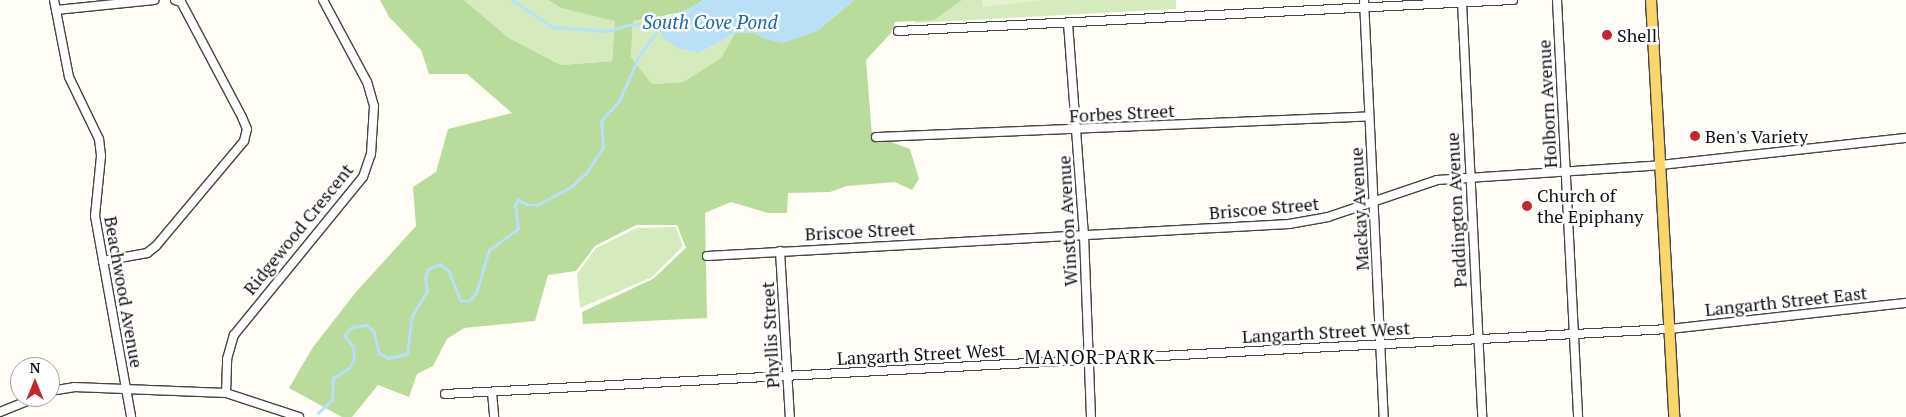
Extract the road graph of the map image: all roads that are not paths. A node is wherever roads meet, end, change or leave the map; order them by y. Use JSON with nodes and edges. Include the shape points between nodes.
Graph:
{"nodes":[{"id":1,"x":54,"y":0,"type":"edge"},
{"id":2,"x":154,"y":0,"type":"edge"},
{"id":3,"x":175,"y":0,"type":"edge"},
{"id":4,"x":322,"y":0,"type":"edge"},
{"id":5,"x":1513,"y":0,"type":"edge"},
{"id":6,"x":1558,"y":0,"type":"edge"},
{"id":7,"x":1652,"y":0,"type":"edge"},
{"id":8,"x":1462,"y":2,"type":"junction"},
{"id":9,"x":1364,"y":3,"type":"edge"},
{"id":10,"x":56,"y":10,"type":"junction"},
{"id":11,"x":1068,"y":23,"type":"junction"},
{"id":12,"x":898,"y":31,"type":"dead end"},
{"id":13,"x":1370,"y":116,"type":"junction"},
{"id":14,"x":1076,"y":130,"type":"junction"},
{"id":15,"x":876,"y":137,"type":"dead end"},
{"id":16,"x":1906,"y":138,"type":"edge"},
{"id":17,"x":1660,"y":165,"type":"junction"},
{"id":18,"x":1565,"y":170,"type":"junction"},
{"id":19,"x":1469,"y":177,"type":"junction"},
{"id":20,"x":1374,"y":200,"type":"junction"},
{"id":21,"x":1084,"y":235,"type":"junction"},
{"id":22,"x":780,"y":251,"type":"junction"},
{"id":23,"x":707,"y":256,"type":"dead end"},
{"id":24,"x":103,"y":261,"type":"junction"},
{"id":25,"x":1906,"y":303,"type":"edge"},
{"id":26,"x":1669,"y":329,"type":"junction"},
{"id":27,"x":1573,"y":334,"type":"junction"},
{"id":28,"x":1476,"y":340,"type":"junction"},
{"id":29,"x":1380,"y":345,"type":"junction"},
{"id":30,"x":1089,"y":360,"type":"junction"},
{"id":31,"x":787,"y":376,"type":"junction"},
{"id":32,"x":125,"y":388,"type":"junction"},
{"id":33,"x":60,"y":389,"type":"edge"},
{"id":34,"x":492,"y":392,"type":"junction"},
{"id":35,"x":226,"y":393,"type":"junction"},
{"id":36,"x":445,"y":394,"type":"dead end"},
{"id":37,"x":12,"y":407,"type":"edge"},
{"id":38,"x":0,"y":412,"type":"edge"},
{"id":39,"x":131,"y":417,"type":"edge"},
{"id":40,"x":299,"y":417,"type":"edge"},
{"id":41,"x":494,"y":417,"type":"edge"},
{"id":42,"x":790,"y":417,"type":"edge"},
{"id":43,"x":1091,"y":417,"type":"edge"},
{"id":44,"x":1384,"y":417,"type":"edge"},
{"id":45,"x":1482,"y":417,"type":"edge"},
{"id":46,"x":1578,"y":417,"type":"edge"},
{"id":47,"x":1674,"y":417,"type":"edge"}],
"edges":[{"from":1,"to":10,"type":"street","name":"Beachwood Avenue"},
{"from":2,"to":10,"type":"street"},
{"from":3,"to":24,"type":"street","via":[[181,2],[242,117],[247,129],[244,141],[156,246],[147,253]]},
{"from":4,"to":35,"type":"street","name":"Ridgewood Crescent","via":[[367,82],[374,106],[371,154],[363,177],[234,335],[227,359]]},
{"from":5,"to":8,"type":"street"},
{"from":6,"to":18,"type":"street","name":"Holborn Avenue"},
{"from":7,"to":17,"type":"main road"},
{"from":8,"to":9,"type":"street"},
{"from":8,"to":19,"type":"street","name":"Paddington Avenue"},
{"from":9,"to":11,"type":"street"},
{"from":9,"to":13,"type":"street","name":"Mackay Avenue"},
{"from":10,"to":24,"type":"street","name":"Beachwood Avenue","via":[[70,77],[99,139],[101,156],[95,216]]},
{"from":11,"to":12,"type":"street"},
{"from":11,"to":14,"type":"street","name":"Winston Avenue"},
{"from":13,"to":14,"type":"street","name":"Forbes Street"},
{"from":13,"to":20,"type":"street","name":"Mackay Avenue"},
{"from":14,"to":15,"type":"street","name":"Forbes Street"},
{"from":14,"to":21,"type":"street","name":"Winston Avenue"},
{"from":16,"to":17,"type":"street","name":"Briscoe Street"},
{"from":17,"to":18,"type":"street","name":"Briscoe Street"},
{"from":17,"to":26,"type":"main road"},
{"from":18,"to":19,"type":"street","name":"Briscoe Street"},
{"from":18,"to":27,"type":"street","name":"Holborn Avenue"},
{"from":19,"to":20,"type":"street","name":"Briscoe Street","via":[[1437,180]]},
{"from":19,"to":28,"type":"street","name":"Paddington Avenue"},
{"from":20,"to":21,"type":"street","name":"Briscoe Street","via":[[1328,218],[1289,224]]},
{"from":20,"to":29,"type":"street","name":"Mackay Avenue"},
{"from":21,"to":22,"type":"street","name":"Briscoe Street"},
{"from":21,"to":30,"type":"street","name":"Winston Avenue"},
{"from":22,"to":23,"type":"street","name":"Briscoe Street"},
{"from":22,"to":31,"type":"street","name":"Phyllis Street"},
{"from":24,"to":32,"type":"street","name":"Beachwood Avenue"},
{"from":25,"to":26,"type":"street","name":"Langarth Street East"},
{"from":26,"to":27,"type":"street","name":"Langarth Street West"},
{"from":26,"to":47,"type":"main road"},
{"from":27,"to":28,"type":"street","name":"Langarth Street West"},
{"from":27,"to":46,"type":"street","name":"Holborn Avenue"},
{"from":28,"to":29,"type":"street","name":"Langarth Street West"},
{"from":28,"to":45,"type":"street","name":"Paddington Avenue"},
{"from":29,"to":30,"type":"street","name":"Langarth Street West"},
{"from":29,"to":44,"type":"street","name":"Mackay Avenue"},
{"from":30,"to":31,"type":"street","name":"Langarth Street West"},
{"from":30,"to":43,"type":"street","name":"Winston Avenue"},
{"from":31,"to":34,"type":"street","name":"Langarth Street West"},
{"from":31,"to":42,"type":"street","name":"Phyllis Street"},
{"from":32,"to":33,"type":"street"},
{"from":32,"to":35,"type":"street"},
{"from":32,"to":39,"type":"street","name":"Beachwood Avenue"},
{"from":34,"to":36,"type":"street","name":"Langarth Street West"},
{"from":34,"to":41,"type":"street"},
{"from":35,"to":40,"type":"street"},
{"from":37,"to":38,"type":"street"}]}
